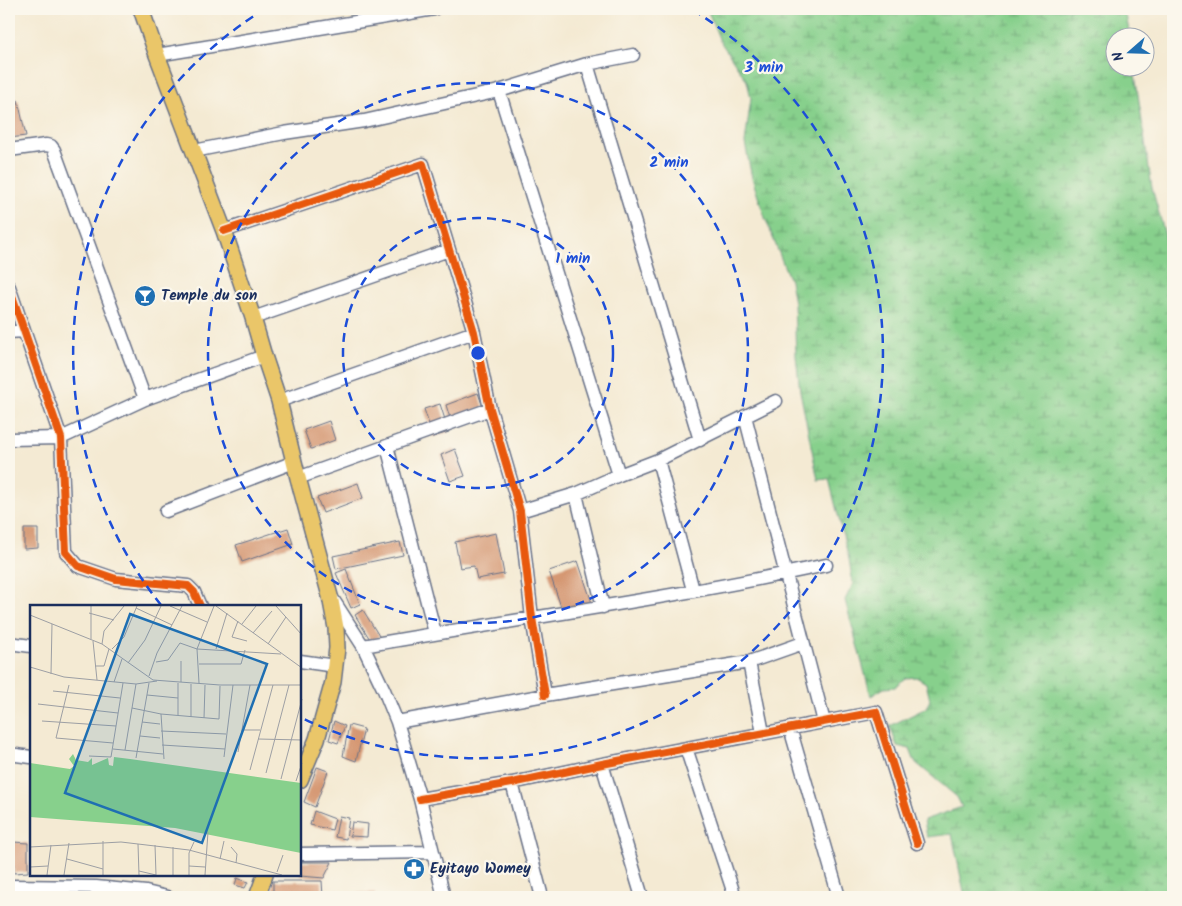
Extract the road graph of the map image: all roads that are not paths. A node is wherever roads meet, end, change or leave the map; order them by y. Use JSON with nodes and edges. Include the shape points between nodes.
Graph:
{"nodes":[{"id":1,"x":140,"y":9,"type":"edge"},
{"id":2,"x":434,"y":9,"type":"edge"},
{"id":3,"x":157,"y":55,"type":"junction"},
{"id":4,"x":633,"y":55,"type":"dead end"},
{"id":5,"x":588,"y":64,"type":"junction"},
{"id":6,"x":498,"y":91,"type":"junction"},
{"id":7,"x":9,"y":150,"type":"edge"},
{"id":8,"x":194,"y":151,"type":"junction"},
{"id":9,"x":224,"y":231,"type":"junction"},
{"id":10,"x":450,"y":250,"type":"junction"},
{"id":11,"x":9,"y":286,"type":"edge"},
{"id":12,"x":253,"y":318,"type":"junction"},
{"id":13,"x":24,"y":331,"type":"junction"},
{"id":14,"x":9,"y":332,"type":"edge"},
{"id":15,"x":474,"y":332,"type":"junction"},
{"id":16,"x":264,"y":356,"type":"junction"},
{"id":17,"x":145,"y":399,"type":"junction"},
{"id":18,"x":279,"y":401,"type":"junction"},
{"id":19,"x":776,"y":401,"type":"dead end"},
{"id":20,"x":490,"y":409,"type":"junction"},
{"id":21,"x":745,"y":416,"type":"junction"},
{"id":22,"x":61,"y":438,"type":"junction"},
{"id":23,"x":9,"y":439,"type":"edge"},
{"id":24,"x":700,"y":440,"type":"junction"},
{"id":25,"x":386,"y":446,"type":"junction"},
{"id":26,"x":658,"y":460,"type":"junction"},
{"id":27,"x":294,"y":462,"type":"junction"},
{"id":28,"x":619,"y":475,"type":"junction"},
{"id":29,"x":298,"y":478,"type":"junction"},
{"id":30,"x":576,"y":494,"type":"junction"},
{"id":31,"x":166,"y":511,"type":"dead end"},
{"id":32,"x":520,"y":511,"type":"junction"},
{"id":33,"x":826,"y":565,"type":"dead end"},
{"id":34,"x":786,"y":574,"type":"junction"},
{"id":35,"x":693,"y":590,"type":"junction"},
{"id":36,"x":330,"y":596,"type":"junction"},
{"id":37,"x":200,"y":605,"type":"edge"},
{"id":38,"x":603,"y":607,"type":"junction"},
{"id":39,"x":532,"y":618,"type":"junction"},
{"id":40,"x":435,"y":633,"type":"junction"},
{"id":41,"x":9,"y":643,"type":"edge"},
{"id":42,"x":803,"y":643,"type":"junction"},
{"id":43,"x":30,"y":646,"type":"edge"},
{"id":44,"x":363,"y":646,"type":"junction"},
{"id":45,"x":301,"y":661,"type":"edge"},
{"id":46,"x":749,"y":662,"type":"junction"},
{"id":47,"x":335,"y":666,"type":"junction"},
{"id":48,"x":545,"y":695,"type":"junction"},
{"id":49,"x":397,"y":722,"type":"junction"},
{"id":50,"x":824,"y":722,"type":"junction"},
{"id":51,"x":790,"y":728,"type":"junction"},
{"id":52,"x":763,"y":733,"type":"junction"},
{"id":53,"x":686,"y":748,"type":"junction"},
{"id":54,"x":9,"y":754,"type":"edge"},
{"id":55,"x":30,"y":757,"type":"edge"},
{"id":56,"x":602,"y":764,"type":"junction"},
{"id":57,"x":301,"y":778,"type":"edge"},
{"id":58,"x":512,"y":783,"type":"junction"},
{"id":59,"x":420,"y":798,"type":"junction"},
{"id":60,"x":916,"y":843,"type":"dead end"},
{"id":61,"x":433,"y":852,"type":"junction"},
{"id":62,"x":301,"y":854,"type":"edge"},
{"id":63,"x":265,"y":876,"type":"edge"},
{"id":64,"x":9,"y":886,"type":"edge"},
{"id":65,"x":168,"y":897,"type":"edge"},
{"id":66,"x":257,"y":897,"type":"edge"},
{"id":67,"x":444,"y":897,"type":"edge"},
{"id":68,"x":542,"y":897,"type":"edge"},
{"id":69,"x":642,"y":897,"type":"edge"},
{"id":70,"x":736,"y":897,"type":"edge"},
{"id":71,"x":839,"y":897,"type":"edge"}],
"edges":[{"from":1,"to":3,"type":"main road"},
{"from":2,"to":3,"type":"street"},
{"from":3,"to":8,"type":"main road"},
{"from":4,"to":5,"type":"street"},
{"from":5,"to":6,"type":"street"},
{"from":5,"to":24,"type":"street"},
{"from":6,"to":8,"type":"street","via":[[364,121]]},
{"from":6,"to":28,"type":"street"},
{"from":7,"to":17,"type":"street","via":[[46,145],[54,150]]},
{"from":8,"to":9,"type":"main road"},
{"from":9,"to":10,"type":"street","via":[[424,164]]},
{"from":9,"to":12,"type":"main road"},
{"from":10,"to":12,"type":"street"},
{"from":10,"to":15,"type":"street"},
{"from":11,"to":13,"type":"street"},
{"from":12,"to":16,"type":"main road"},
{"from":13,"to":14,"type":"street"},
{"from":13,"to":22,"type":"street"},
{"from":15,"to":18,"type":"street"},
{"from":15,"to":20,"type":"street"},
{"from":16,"to":17,"type":"street"},
{"from":16,"to":18,"type":"main road"},
{"from":17,"to":22,"type":"street"},
{"from":18,"to":27,"type":"main road"},
{"from":19,"to":21,"type":"street"},
{"from":20,"to":25,"type":"street"},
{"from":20,"to":32,"type":"street"},
{"from":21,"to":24,"type":"street"},
{"from":21,"to":34,"type":"street"},
{"from":22,"to":23,"type":"street"},
{"from":22,"to":37,"type":"street","via":[[66,552],[78,566],[116,579],[188,586]]},
{"from":24,"to":26,"type":"street"},
{"from":25,"to":29,"type":"street"},
{"from":25,"to":40,"type":"street"},
{"from":26,"to":28,"type":"street"},
{"from":26,"to":35,"type":"street"},
{"from":27,"to":29,"type":"main road"},
{"from":27,"to":31,"type":"street"},
{"from":28,"to":30,"type":"street"},
{"from":29,"to":36,"type":"main road"},
{"from":30,"to":32,"type":"street"},
{"from":30,"to":38,"type":"street"},
{"from":32,"to":39,"type":"street"},
{"from":33,"to":34,"type":"street"},
{"from":34,"to":35,"type":"street"},
{"from":34,"to":42,"type":"street"},
{"from":35,"to":38,"type":"street"},
{"from":36,"to":44,"type":"street"},
{"from":36,"to":47,"type":"main road","via":[[336,628]]},
{"from":38,"to":39,"type":"street"},
{"from":39,"to":40,"type":"street"},
{"from":39,"to":48,"type":"street"},
{"from":40,"to":44,"type":"street"},
{"from":41,"to":43,"type":"street"},
{"from":42,"to":46,"type":"street"},
{"from":42,"to":50,"type":"street"},
{"from":44,"to":49,"type":"street"},
{"from":45,"to":47,"type":"street"},
{"from":46,"to":48,"type":"street"},
{"from":46,"to":52,"type":"street"},
{"from":47,"to":57,"type":"main road","via":[[318,739]]},
{"from":48,"to":49,"type":"street"},
{"from":49,"to":59,"type":"street"},
{"from":50,"to":51,"type":"street"},
{"from":50,"to":60,"type":"street","via":[[876,712]]},
{"from":51,"to":52,"type":"street"},
{"from":51,"to":71,"type":"street"},
{"from":52,"to":53,"type":"street"},
{"from":53,"to":56,"type":"street"},
{"from":53,"to":70,"type":"street"},
{"from":54,"to":55,"type":"street"},
{"from":56,"to":58,"type":"street"},
{"from":56,"to":69,"type":"street"},
{"from":58,"to":59,"type":"street"},
{"from":58,"to":68,"type":"street"},
{"from":59,"to":61,"type":"street"},
{"from":61,"to":62,"type":"street"},
{"from":61,"to":67,"type":"street"},
{"from":63,"to":66,"type":"main road"},
{"from":64,"to":65,"type":"street","via":[[96,887]]}]}
